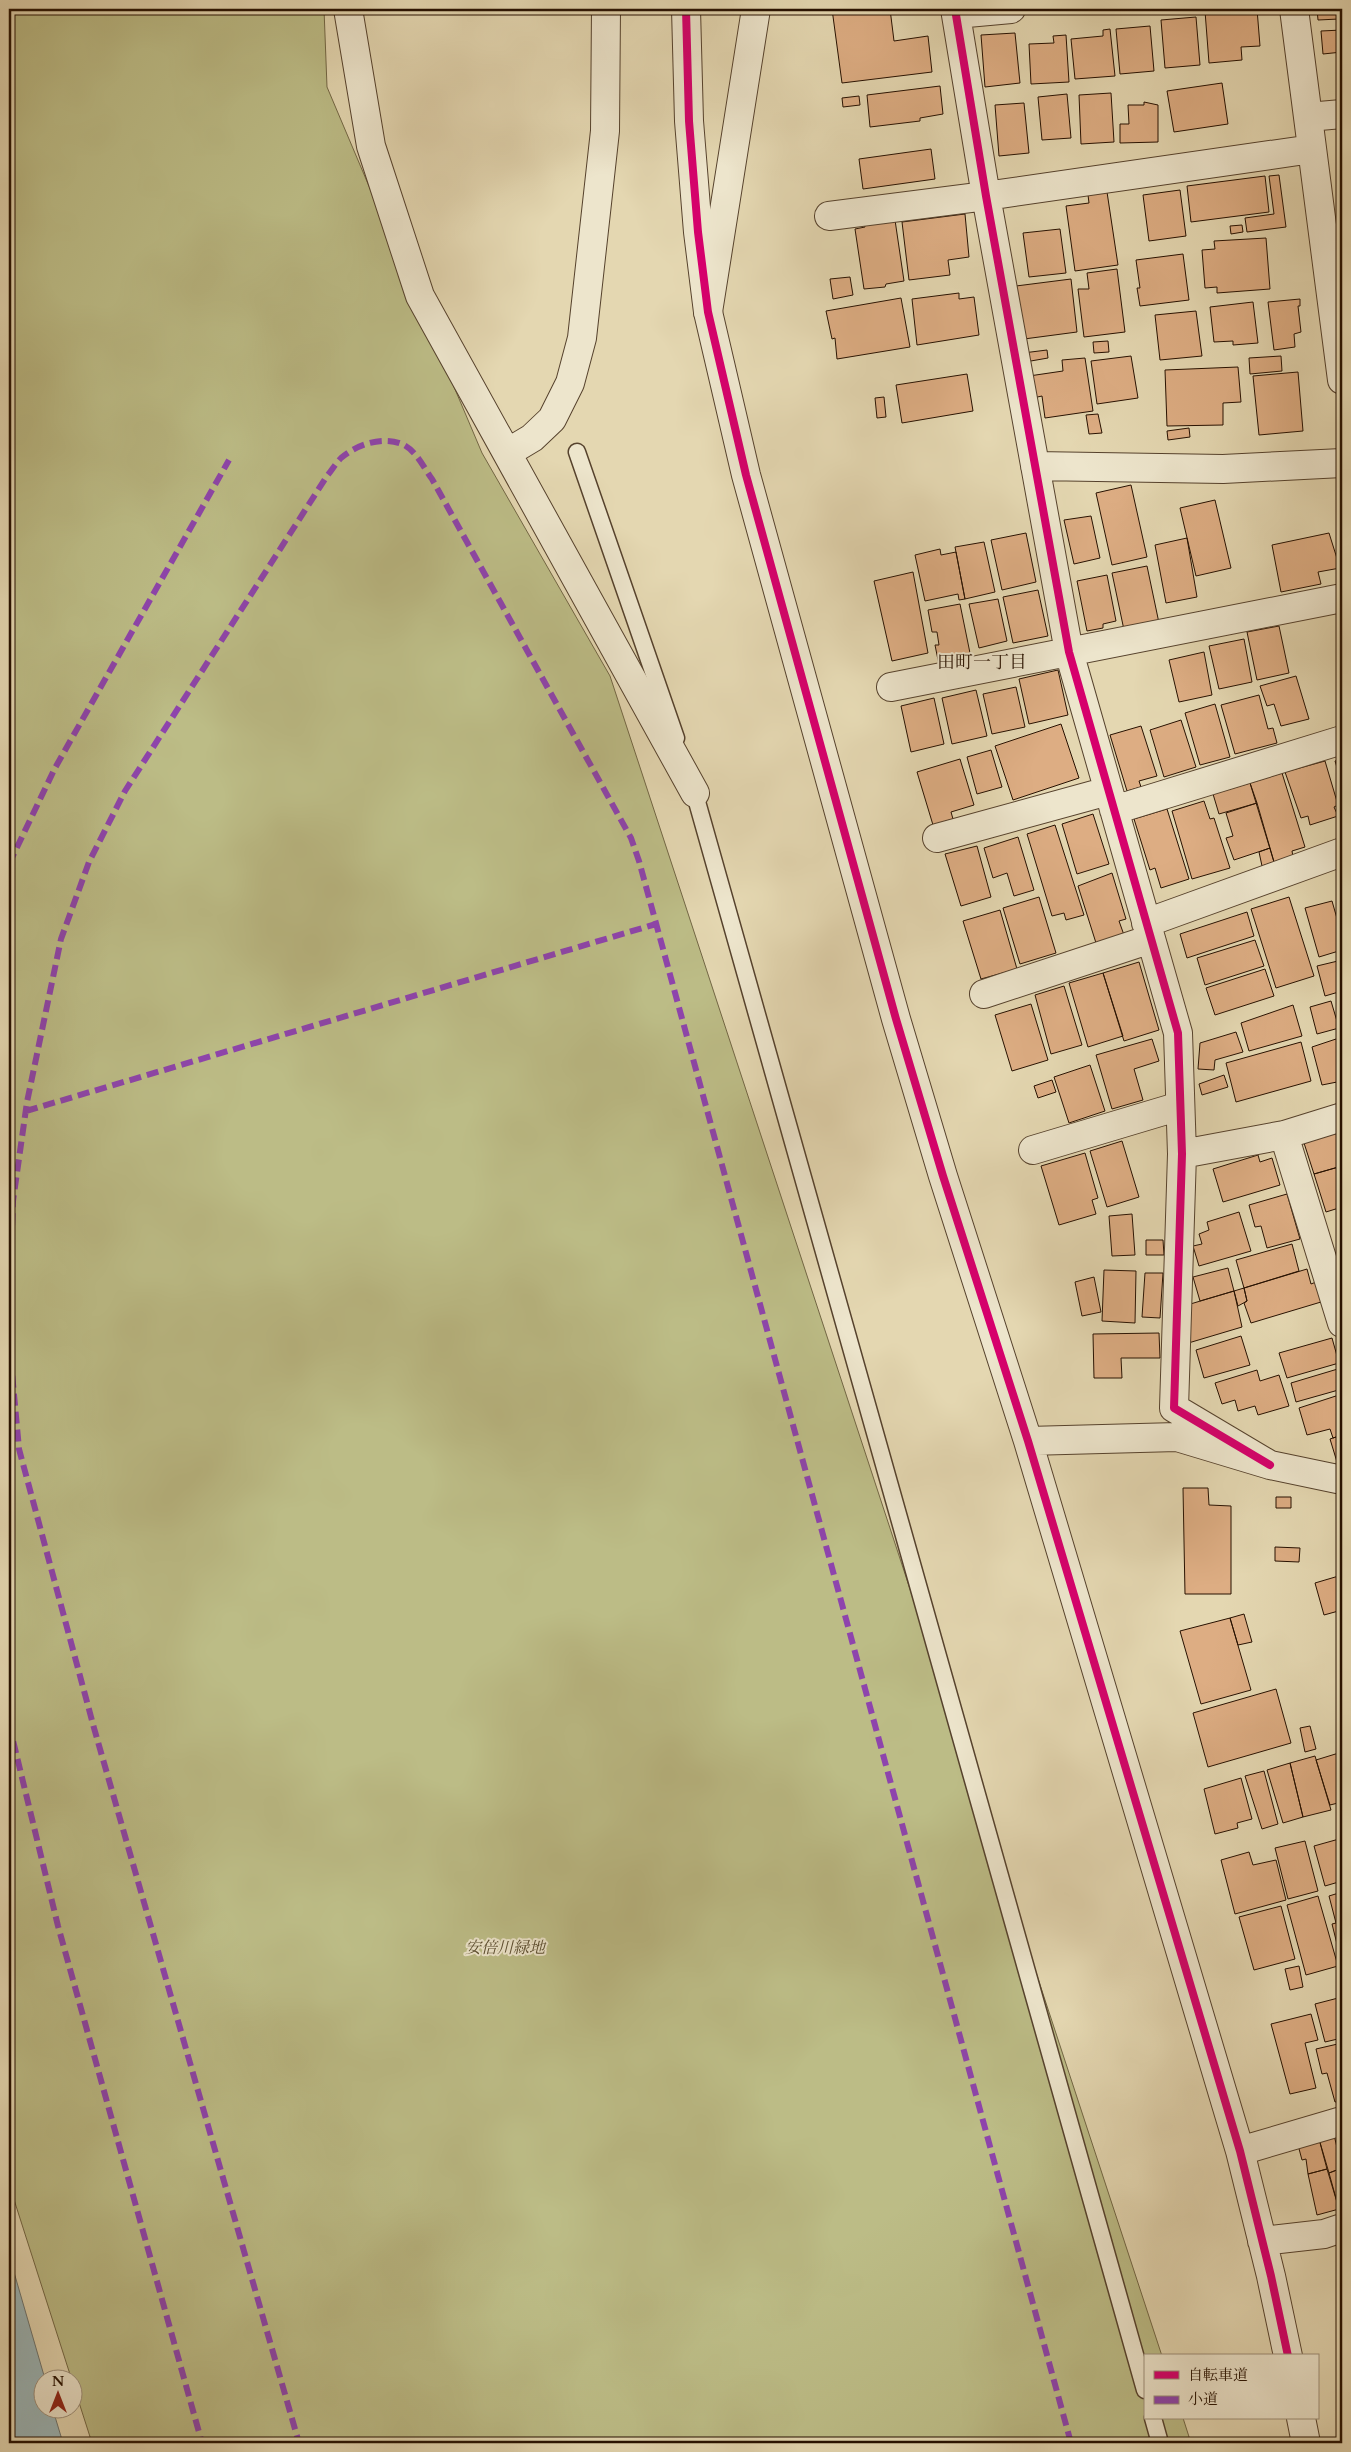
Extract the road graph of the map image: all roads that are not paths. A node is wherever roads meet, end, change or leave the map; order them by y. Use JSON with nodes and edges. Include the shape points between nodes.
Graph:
{"nodes":[{"id":1,"x":348,"y":9,"type":"edge"},
{"id":2,"x":606,"y":9,"type":"edge"},
{"id":3,"x":686,"y":9,"type":"edge"},
{"id":4,"x":756,"y":9,"type":"edge"},
{"id":5,"x":1011,"y":9,"type":"edge"},
{"id":6,"x":1294,"y":9,"type":"edge"},
{"id":7,"x":955,"y":11,"type":"edge"},
{"id":8,"x":1342,"y":114,"type":"edge"},
{"id":9,"x":1308,"y":117,"type":"junction"},
{"id":10,"x":1312,"y":149,"type":"junction"},
{"id":11,"x":986,"y":196,"type":"junction"},
{"id":12,"x":829,"y":216,"type":"dead end"},
{"id":13,"x":708,"y":312,"type":"junction"},
{"id":14,"x":1342,"y":380,"type":"edge"},
{"id":15,"x":577,"y":452,"type":"dead end"},
{"id":16,"x":507,"y":454,"type":"junction"},
{"id":17,"x":1342,"y":463,"type":"edge"},
{"id":18,"x":1035,"y":466,"type":"junction"},
{"id":19,"x":1342,"y":598,"type":"edge"},
{"id":20,"x":1069,"y":652,"type":"junction"},
{"id":21,"x":891,"y":687,"type":"dead end"},
{"id":22,"x":1342,"y":740,"type":"edge"},
{"id":23,"x":695,"y":793,"type":"junction"},
{"id":24,"x":1111,"y":800,"type":"junction"},
{"id":25,"x":937,"y":838,"type":"dead end"},
{"id":26,"x":1342,"y":852,"type":"edge"},
{"id":27,"x":1148,"y":931,"type":"junction"},
{"id":28,"x":984,"y":994,"type":"dead end"},
{"id":29,"x":1180,"y":1106,"type":"junction"},
{"id":30,"x":1342,"y":1117,"type":"edge"},
{"id":31,"x":1284,"y":1135,"type":"junction"},
{"id":32,"x":1033,"y":1150,"type":"dead end"},
{"id":33,"x":1182,"y":1154,"type":"junction"},
{"id":34,"x":1342,"y":1323,"type":"edge"},
{"id":35,"x":1028,"y":1441,"type":"junction"},
{"id":36,"x":1270,"y":1465,"type":"junction"},
{"id":37,"x":1342,"y":1480,"type":"edge"},
{"id":38,"x":1342,"y":2121,"type":"edge"},
{"id":39,"x":1240,"y":2151,"type":"junction"},
{"id":40,"x":1342,"y":2228,"type":"edge"},
{"id":41,"x":1262,"y":2241,"type":"junction"},
{"id":42,"x":1288,"y":2354,"type":"edge"},
{"id":43,"x":1144,"y":2386,"type":"edge"},
{"id":44,"x":1154,"y":2420,"type":"edge"},
{"id":45,"x":1301,"y":2420,"type":"edge"},
{"id":46,"x":1160,"y":2443,"type":"edge"},
{"id":47,"x":1306,"y":2443,"type":"edge"}],
"edges":[{"from":1,"to":16,"type":"street","via":[[371,146],[420,296]]},
{"from":2,"to":16,"type":"street","via":[[604,131],[582,338],[570,384],[552,419],[532,438]]},
{"from":3,"to":13,"type":"street","via":[[689,121]]},
{"from":4,"to":13,"type":"street"},
{"from":5,"to":7,"type":"street"},
{"from":6,"to":9,"type":"street"},
{"from":7,"to":11,"type":"street"},
{"from":8,"to":9,"type":"street"},
{"from":9,"to":10,"type":"street"},
{"from":10,"to":11,"type":"street"},
{"from":10,"to":14,"type":"street"},
{"from":11,"to":12,"type":"street"},
{"from":11,"to":18,"type":"street"},
{"from":13,"to":35,"type":"street","via":[[746,476],[896,1019]]},
{"from":15,"to":23,"type":"lane"},
{"from":16,"to":23,"type":"street"},
{"from":17,"to":18,"type":"street","via":[[1223,469]]},
{"from":18,"to":20,"type":"street"},
{"from":19,"to":20,"type":"street"},
{"from":20,"to":21,"type":"street"},
{"from":20,"to":24,"type":"street"},
{"from":22,"to":24,"type":"street"},
{"from":23,"to":43,"type":"lane"},
{"from":24,"to":25,"type":"street"},
{"from":24,"to":27,"type":"street"},
{"from":26,"to":27,"type":"street"},
{"from":27,"to":28,"type":"street"},
{"from":27,"to":29,"type":"street","via":[[1178,1033]]},
{"from":29,"to":32,"type":"street"},
{"from":29,"to":33,"type":"street"},
{"from":30,"to":31,"type":"street"},
{"from":31,"to":33,"type":"street"},
{"from":31,"to":34,"type":"street"},
{"from":33,"to":36,"type":"street","via":[[1174,1408]]},
{"from":35,"to":36,"type":"street","via":[[1177,1437]]},
{"from":35,"to":39,"type":"street"},
{"from":36,"to":37,"type":"street"},
{"from":38,"to":39,"type":"street"},
{"from":39,"to":41,"type":"street"},
{"from":40,"to":41,"type":"street","via":[[1324,2234]]},
{"from":41,"to":42,"type":"street"},
{"from":44,"to":46,"type":"lane"},
{"from":45,"to":47,"type":"street"}]}
